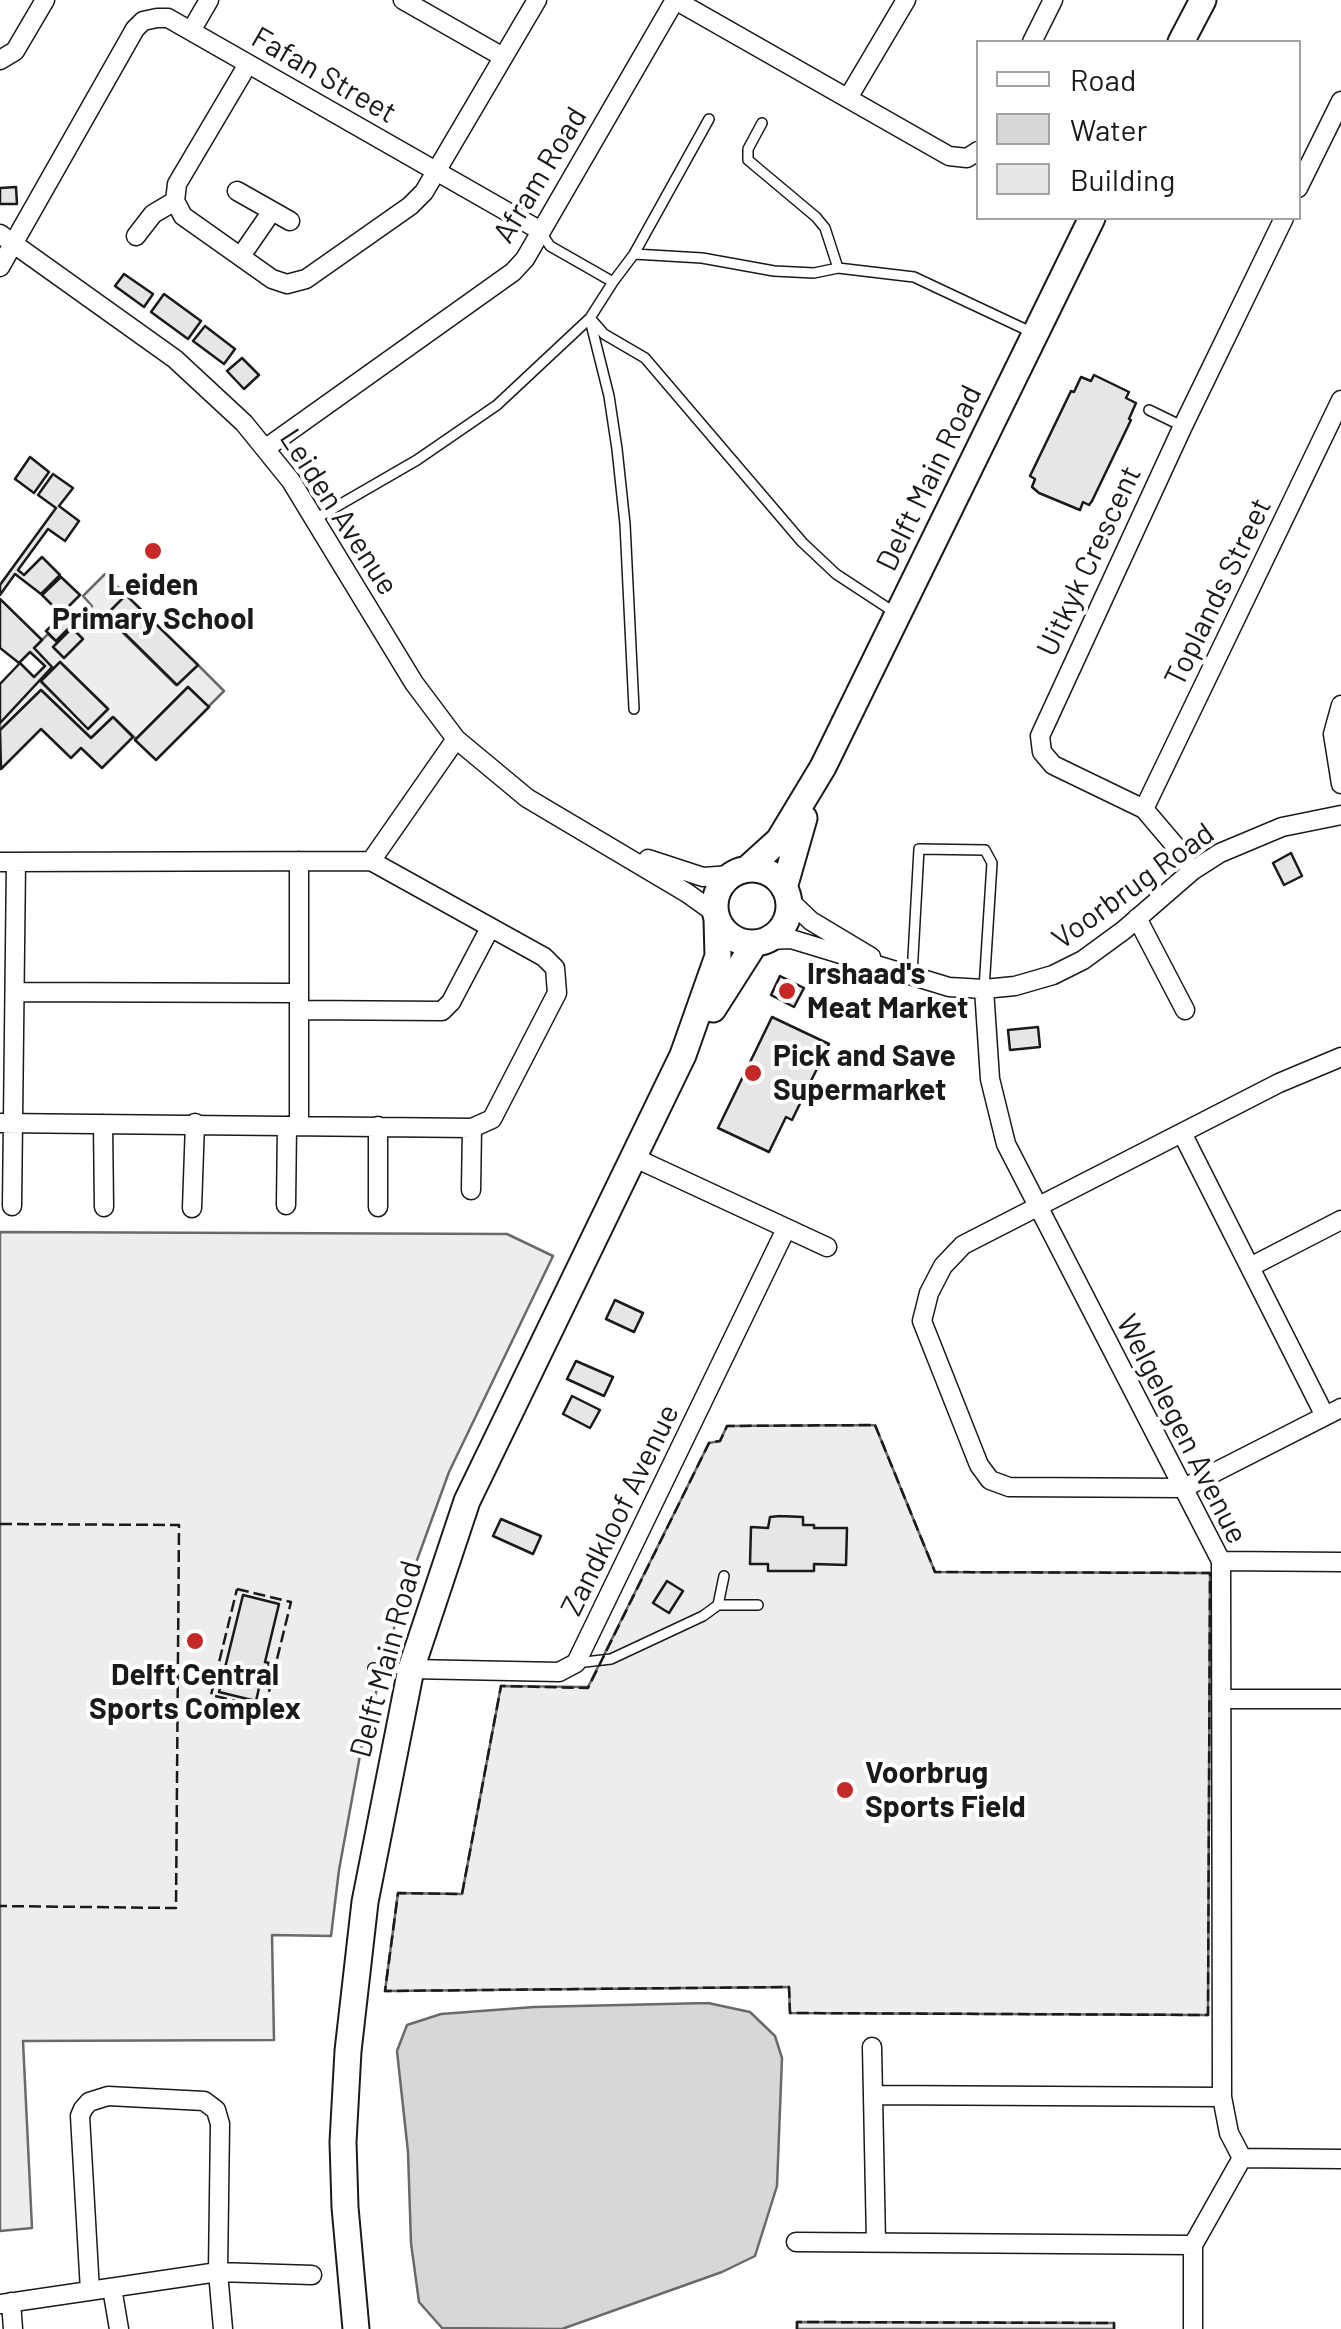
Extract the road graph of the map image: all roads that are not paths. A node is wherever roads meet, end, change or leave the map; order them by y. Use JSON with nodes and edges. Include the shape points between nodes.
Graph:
{"nodes":[{"id":1,"x":45,"y":0,"type":"edge"},
{"id":2,"x":209,"y":0,"type":"edge"},
{"id":3,"x":403,"y":0,"type":"edge"},
{"id":4,"x":536,"y":0,"type":"edge"},
{"id":5,"x":675,"y":0,"type":"edge"},
{"id":6,"x":906,"y":0,"type":"edge"},
{"id":7,"x":1053,"y":0,"type":"edge"},
{"id":8,"x":1203,"y":0,"type":"edge"},
{"id":9,"x":191,"y":31,"type":"junction"},
{"id":10,"x":1033,"y":40,"type":"edge"},
{"id":11,"x":1182,"y":40,"type":"edge"},
{"id":12,"x":503,"y":57,"type":"junction"},
{"id":13,"x":0,"y":60,"type":"edge"},
{"id":14,"x":248,"y":64,"type":"junction"},
{"id":15,"x":848,"y":98,"type":"junction"},
{"id":16,"x":1341,"y":101,"type":"edge"},
{"id":17,"x":709,"y":119,"type":"dead end"},
{"id":18,"x":762,"y":123,"type":"dead end"},
{"id":19,"x":976,"y":152,"type":"edge"},
{"id":20,"x":436,"y":171,"type":"junction"},
{"id":21,"x":1301,"y":182,"type":"edge"},
{"id":22,"x":238,"y":190,"type":"dead end"},
{"id":23,"x":174,"y":201,"type":"junction"},
{"id":24,"x":272,"y":211,"type":"junction"},
{"id":25,"x":1091,"y":220,"type":"edge"},
{"id":26,"x":1283,"y":220,"type":"edge"},
{"id":27,"x":290,"y":221,"type":"dead end"},
{"id":28,"x":541,"y":231,"type":"junction"},
{"id":29,"x":136,"y":236,"type":"dead end"},
{"id":30,"x":7,"y":239,"type":"edge"},
{"id":31,"x":634,"y":254,"type":"junction"},
{"id":32,"x":241,"y":256,"type":"junction"},
{"id":33,"x":0,"y":267,"type":"edge"},
{"id":34,"x":838,"y":268,"type":"junction"},
{"id":35,"x":613,"y":282,"type":"junction"},
{"id":36,"x":590,"y":318,"type":"junction"},
{"id":37,"x":1035,"y":334,"type":"junction"},
{"id":38,"x":1341,"y":400,"type":"edge"},
{"id":39,"x":1149,"y":410,"type":"dead end"},
{"id":40,"x":1183,"y":426,"type":"junction"},
{"id":41,"x":266,"y":448,"type":"junction"},
{"id":42,"x":315,"y":519,"type":"junction"},
{"id":43,"x":899,"y":616,"type":"junction"},
{"id":44,"x":1341,"y":705,"type":"edge"},
{"id":45,"x":634,"y":710,"type":"dead end"},
{"id":46,"x":456,"y":739,"type":"junction"},
{"id":47,"x":824,"y":767,"type":"junction"},
{"id":48,"x":1341,"y":784,"type":"edge"},
{"id":49,"x":1144,"y":809,"type":"junction"},
{"id":50,"x":1341,"y":815,"type":"edge"},
{"id":51,"x":605,"y":843,"type":"junction"},
{"id":52,"x":371,"y":860,"type":"junction"},
{"id":53,"x":299,"y":861,"type":"junction"},
{"id":54,"x":8,"y":862,"type":"edge"},
{"id":55,"x":1192,"y":871,"type":"junction"},
{"id":56,"x":739,"y":872,"type":"junction"},
{"id":57,"x":787,"y":894,"type":"junction"},
{"id":58,"x":716,"y":916,"type":"junction"},
{"id":59,"x":1138,"y":918,"type":"junction"},
{"id":60,"x":490,"y":928,"type":"junction"},
{"id":61,"x":761,"y":941,"type":"junction"},
{"id":62,"x":904,"y":975,"type":"junction"},
{"id":63,"x":984,"y":989,"type":"junction"},
{"id":64,"x":16,"y":992,"type":"junction"},
{"id":65,"x":298,"y":1002,"type":"junction"},
{"id":66,"x":1185,"y":1010,"type":"dead end"},
{"id":67,"x":683,"y":1056,"type":"junction"},
{"id":68,"x":1341,"y":1057,"type":"edge"},
{"id":69,"x":8,"y":1123,"type":"edge"},
{"id":70,"x":195,"y":1123,"type":"junction"},
{"id":71,"x":102,"y":1124,"type":"junction"},
{"id":72,"x":293,"y":1126,"type":"junction"},
{"id":73,"x":378,"y":1126,"type":"junction"},
{"id":74,"x":472,"y":1128,"type":"junction"},
{"id":75,"x":1182,"y":1134,"type":"junction"},
{"id":76,"x":633,"y":1156,"type":"junction"},
{"id":77,"x":471,"y":1190,"type":"dead end"},
{"id":78,"x":286,"y":1205,"type":"dead end"},
{"id":79,"x":12,"y":1206,"type":"dead end"},
{"id":80,"x":104,"y":1207,"type":"dead end"},
{"id":81,"x":378,"y":1207,"type":"dead end"},
{"id":82,"x":192,"y":1208,"type":"dead end"},
{"id":83,"x":1038,"y":1208,"type":"junction"},
{"id":84,"x":1341,"y":1220,"type":"edge"},
{"id":85,"x":786,"y":1229,"type":"junction"},
{"id":86,"x":828,"y":1247,"type":"dead end"},
{"id":87,"x":1250,"y":1266,"type":"junction"},
{"id":88,"x":1333,"y":1412,"type":"edge"},
{"id":89,"x":1184,"y":1488,"type":"junction"},
{"id":90,"x":1221,"y":1560,"type":"junction"},
{"id":91,"x":1341,"y":1562,"type":"edge"},
{"id":92,"x":724,"y":1576,"type":"dead end"},
{"id":93,"x":718,"y":1605,"type":"junction"},
{"id":94,"x":758,"y":1605,"type":"dead end"},
{"id":95,"x":576,"y":1663,"type":"junction"},
{"id":96,"x":372,"y":1668,"type":"dead end"},
{"id":97,"x":410,"y":1669,"type":"junction"},
{"id":98,"x":1222,"y":1699,"type":"junction"},
{"id":99,"x":1341,"y":1700,"type":"edge"},
{"id":100,"x":872,"y":2046,"type":"dead end"},
{"id":101,"x":873,"y":2095,"type":"junction"},
{"id":102,"x":1222,"y":2097,"type":"junction"},
{"id":103,"x":1242,"y":2158,"type":"junction"},
{"id":104,"x":1341,"y":2159,"type":"edge"},
{"id":105,"x":796,"y":2242,"type":"dead end"},
{"id":106,"x":876,"y":2242,"type":"junction"},
{"id":107,"x":1193,"y":2245,"type":"junction"},
{"id":108,"x":218,"y":2272,"type":"junction"},
{"id":109,"x":312,"y":2275,"type":"dead end"},
{"id":110,"x":112,"y":2288,"type":"junction"},
{"id":111,"x":90,"y":2291,"type":"junction"},
{"id":112,"x":6,"y":2303,"type":"edge"},
{"id":113,"x":14,"y":2329,"type":"edge"},
{"id":114,"x":120,"y":2329,"type":"edge"},
{"id":115,"x":223,"y":2329,"type":"edge"},
{"id":116,"x":356,"y":2329,"type":"edge"},
{"id":117,"x":1193,"y":2329,"type":"edge"}],
"edges":[{"from":1,"to":13,"type":"street","via":[[16,50]]},
{"from":2,"to":9,"type":"street"},
{"from":3,"to":12,"type":"street"},
{"from":4,"to":12,"type":"street"},
{"from":5,"to":15,"type":"street"},
{"from":5,"to":28,"type":"street","name":"Afram Road"},
{"from":6,"to":15,"type":"street"},
{"from":7,"to":10,"type":"street"},
{"from":8,"to":11,"type":"street"},
{"from":9,"to":14,"type":"street","name":"Fafan Street"},
{"from":9,"to":30,"type":"street","name":"Fafan Street","via":[[168,18],[134,29]]},
{"from":12,"to":20,"type":"street"},
{"from":14,"to":20,"type":"street","name":"Fafan Street"},
{"from":14,"to":23,"type":"street","via":[[177,184]]},
{"from":15,"to":19,"type":"street","via":[[949,156]]},
{"from":16,"to":21,"type":"street"},
{"from":17,"to":31,"type":"lane"},
{"from":18,"to":34,"type":"lane","via":[[748,160],[825,228]]},
{"from":20,"to":28,"type":"street","name":"Fafan Street"},
{"from":20,"to":32,"type":"street","via":[[410,206],[306,279],[272,279]]},
{"from":22,"to":24,"type":"street"},
{"from":23,"to":29,"type":"street","via":[[152,214]]},
{"from":23,"to":32,"type":"street","via":[[183,216]]},
{"from":24,"to":27,"type":"street"},
{"from":24,"to":32,"type":"street"},
{"from":25,"to":37,"type":"street","name":"Delft Main Road"},
{"from":26,"to":40,"type":"street","name":"Uitkyk Crescent"},
{"from":28,"to":35,"type":"lane","via":[[550,246]]},
{"from":28,"to":41,"type":"street","name":"Afram Road","via":[[514,272]]},
{"from":30,"to":33,"type":"street","name":"Fafan Street"},
{"from":30,"to":41,"type":"street","name":"Leiden Avenue","via":[[200,380]]},
{"from":31,"to":34,"type":"lane","via":[[814,274]]},
{"from":31,"to":35,"type":"lane"},
{"from":34,"to":37,"type":"lane","via":[[914,277]]},
{"from":35,"to":36,"type":"lane"},
{"from":36,"to":42,"type":"lane","via":[[497,404],[418,460]]},
{"from":36,"to":43,"type":"lane","via":[[645,358],[824,564]]},
{"from":36,"to":45,"type":"lane","via":[[617,449]]},
{"from":37,"to":43,"type":"street","name":"Delft Main Road"},
{"from":38,"to":49,"type":"street","name":"Toplands Street"},
{"from":39,"to":40,"type":"lane"},
{"from":40,"to":49,"type":"street","name":"Uitkyk Crescent","via":[[1040,736],[1053,765]]},
{"from":41,"to":42,"type":"street","name":"Leiden Avenue"},
{"from":42,"to":46,"type":"street","name":"Leiden Avenue","via":[[414,683]]},
{"from":43,"to":47,"type":"street","name":"Delft Main Road"},
{"from":44,"to":48,"type":"street","via":[[1333,734]]},
{"from":46,"to":51,"type":"street","name":"Leiden Avenue","via":[[527,798]]},
{"from":46,"to":52,"type":"street"},
{"from":47,"to":56,"type":"street","name":"Delft Main Road","via":[[778,840]]},
{"from":47,"to":57,"type":"street","name":"Delft Main Road","via":[[794,848]]},
{"from":49,"to":55,"type":"street","name":"Uitkyk Crescent"},
{"from":50,"to":55,"type":"street","name":"Voorbrug Road","via":[[1266,832]]},
{"from":51,"to":56,"type":"street","name":"Leiden Avenue","via":[[692,874]]},
{"from":51,"to":58,"type":"street","name":"Leiden Avenue"},
{"from":52,"to":53,"type":"street"},
{"from":52,"to":60,"type":"street"},
{"from":53,"to":54,"type":"street"},
{"from":53,"to":65,"type":"street"},
{"from":54,"to":64,"type":"street"},
{"from":55,"to":59,"type":"street","name":"Voorbrug Road"},
{"from":56,"to":57,"type":"street","via":[[773,875]]},
{"from":56,"to":58,"type":"street","via":[[717,892]]},
{"from":57,"to":61,"type":"street","via":[[784,924]]},
{"from":57,"to":62,"type":"street","name":"Voorbrug Road","via":[[810,921]]},
{"from":58,"to":61,"type":"street","via":[[728,935]]},
{"from":58,"to":67,"type":"street","name":"Delft Main Road","via":[[718,956]]},
{"from":59,"to":63,"type":"street","name":"Voorbrug Road","via":[[1053,976]]},
{"from":59,"to":66,"type":"street"},
{"from":60,"to":65,"type":"street","via":[[442,1011]]},
{"from":60,"to":74,"type":"street","via":[[544,956],[558,984],[499,1112]]},
{"from":61,"to":62,"type":"street","name":"Voorbrug Road","via":[[791,938]]},
{"from":61,"to":67,"type":"street","name":"Delft Main Road"},
{"from":62,"to":63,"type":"street","name":"Voorbrug Road"},
{"from":62,"to":63,"type":"lane","via":[[919,849],[985,850],[992,863]]},
{"from":63,"to":83,"type":"street","name":"Welgelegen Avenue","via":[[996,1114]]},
{"from":64,"to":65,"type":"street"},
{"from":64,"to":69,"type":"street"},
{"from":65,"to":72,"type":"street"},
{"from":67,"to":76,"type":"street","name":"Delft Main Road"},
{"from":68,"to":75,"type":"street"},
{"from":69,"to":71,"type":"street"},
{"from":69,"to":79,"type":"street"},
{"from":70,"to":71,"type":"street"},
{"from":70,"to":72,"type":"street"},
{"from":70,"to":82,"type":"street"},
{"from":71,"to":80,"type":"street"},
{"from":72,"to":73,"type":"street"},
{"from":72,"to":78,"type":"street"},
{"from":73,"to":74,"type":"street"},
{"from":73,"to":81,"type":"street"},
{"from":74,"to":77,"type":"street"},
{"from":75,"to":83,"type":"street"},
{"from":75,"to":87,"type":"street"},
{"from":76,"to":85,"type":"street"},
{"from":76,"to":97,"type":"street","name":"Delft Main Road","via":[[467,1501]]},
{"from":83,"to":89,"type":"street","name":"Welgelegen Avenue"},
{"from":83,"to":89,"type":"street","via":[[952,1254],[923,1310],[924,1332],[979,1465],[1008,1488]]},
{"from":84,"to":87,"type":"street"},
{"from":85,"to":86,"type":"street"},
{"from":85,"to":95,"type":"street","name":"Zandkloof Avenue"},
{"from":87,"to":88,"type":"street"},
{"from":88,"to":89,"type":"street"},
{"from":89,"to":90,"type":"street","name":"Welgelegen Avenue"},
{"from":90,"to":91,"type":"street"},
{"from":90,"to":98,"type":"street","name":"Welgelegen Avenue"},
{"from":92,"to":93,"type":"lane"},
{"from":93,"to":94,"type":"lane"},
{"from":93,"to":95,"type":"lane","via":[[611,1659]]},
{"from":95,"to":97,"type":"street","name":"Zandkloof Avenue","via":[[559,1672]]},
{"from":96,"to":97,"type":"lane"},
{"from":97,"to":116,"type":"street","name":"Delft Main Road","via":[[366,1902],[348,2051],[345,2207]]},
{"from":98,"to":99,"type":"street"},
{"from":98,"to":102,"type":"street","name":"Welgelegen Avenue"},
{"from":100,"to":101,"type":"street"},
{"from":101,"to":102,"type":"street"},
{"from":101,"to":106,"type":"street"},
{"from":102,"to":103,"type":"street","name":"Welgelegen Avenue"},
{"from":103,"to":104,"type":"street"},
{"from":103,"to":107,"type":"street"},
{"from":105,"to":106,"type":"street"},
{"from":106,"to":107,"type":"street"},
{"from":107,"to":117,"type":"street"},
{"from":108,"to":109,"type":"street"},
{"from":108,"to":110,"type":"street"},
{"from":108,"to":111,"type":"street","via":[[216,2110],[204,2102],[108,2096],[89,2102],[80,2116]]},
{"from":108,"to":115,"type":"street"},
{"from":110,"to":111,"type":"street"},
{"from":110,"to":114,"type":"street"},
{"from":111,"to":112,"type":"street"},
{"from":112,"to":113,"type":"street"}]}
